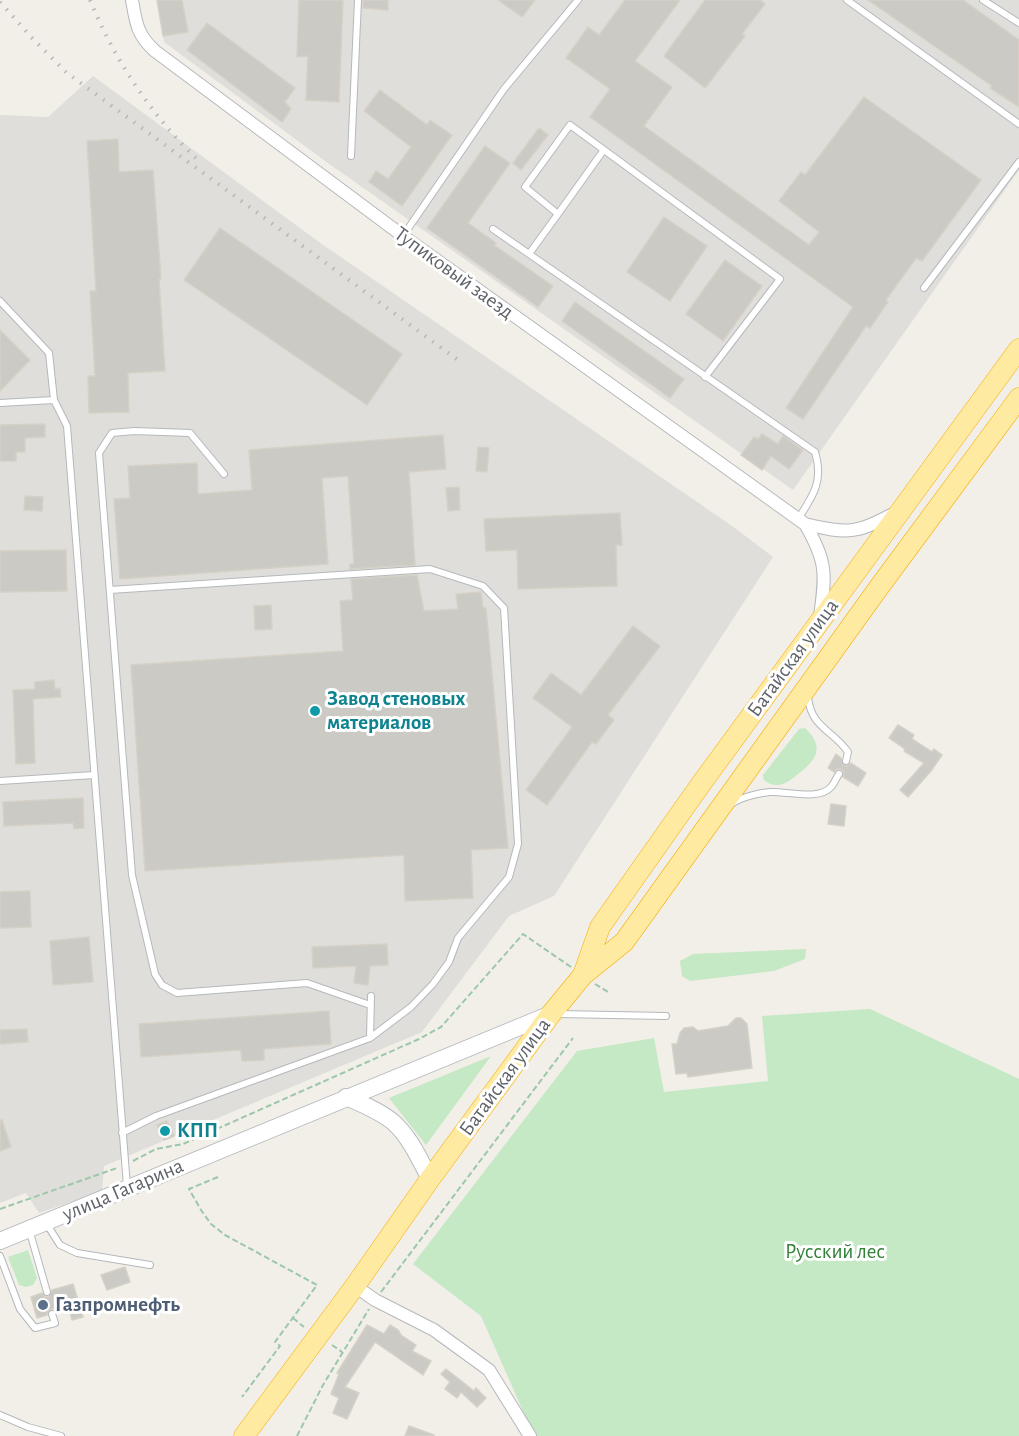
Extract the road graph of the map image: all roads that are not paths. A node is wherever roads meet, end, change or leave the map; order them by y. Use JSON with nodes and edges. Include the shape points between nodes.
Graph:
{"nodes":[{"id":1,"x":132,"y":0,"type":"edge"},
{"id":2,"x":358,"y":0,"type":"edge"},
{"id":3,"x":578,"y":0,"type":"edge"},
{"id":4,"x":848,"y":0,"type":"edge"},
{"id":5,"x":983,"y":0,"type":"edge"},
{"id":6,"x":1019,"y":23,"type":"edge"},
{"id":7,"x":1019,"y":124,"type":"edge"},
{"id":8,"x":603,"y":151,"type":"junction"},
{"id":9,"x":351,"y":156,"type":"dead end"},
{"id":10,"x":1019,"y":162,"type":"edge"},
{"id":11,"x":558,"y":214,"type":"junction"},
{"id":12,"x":493,"y":229,"type":"dead end"},
{"id":13,"x":403,"y":236,"type":"junction"},
{"id":14,"x":529,"y":254,"type":"junction"},
{"id":15,"x":924,"y":288,"type":"dead end"},
{"id":16,"x":0,"y":301,"type":"edge"},
{"id":17,"x":1019,"y":349,"type":"edge"},
{"id":18,"x":705,"y":377,"type":"junction"},
{"id":19,"x":1019,"y":398,"type":"edge"},
{"id":20,"x":54,"y":399,"type":"junction"},
{"id":21,"x":0,"y":403,"type":"edge"},
{"id":22,"x":224,"y":474,"type":"dead end"},
{"id":23,"x":900,"y":511,"type":"junction"},
{"id":24,"x":801,"y":521,"type":"junction"},
{"id":25,"x":110,"y":590,"type":"junction"},
{"id":26,"x":819,"y":622,"type":"junction"},
{"id":27,"x":807,"y":687,"type":"junction"},
{"id":28,"x":846,"y":760,"type":"dead end"},
{"id":29,"x":838,"y":774,"type":"dead end"},
{"id":30,"x":94,"y":775,"type":"junction"},
{"id":31,"x":0,"y":781,"type":"edge"},
{"id":32,"x":711,"y":819,"type":"junction"},
{"id":33,"x":583,"y":975,"type":"junction"},
{"id":34,"x":371,"y":996,"type":"dead end"},
{"id":35,"x":370,"y":1005,"type":"junction"},
{"id":36,"x":551,"y":1014,"type":"junction"},
{"id":37,"x":666,"y":1016,"type":"dead end"},
{"id":38,"x":370,"y":1038,"type":"junction"},
{"id":39,"x":346,"y":1097,"type":"junction"},
{"id":40,"x":122,"y":1132,"type":"junction"},
{"id":41,"x":430,"y":1179,"type":"junction"},
{"id":42,"x":127,"y":1189,"type":"junction"},
{"id":43,"x":46,"y":1222,"type":"junction"},
{"id":44,"x":29,"y":1229,"type":"junction"},
{"id":45,"x":0,"y":1241,"type":"edge"},
{"id":46,"x":0,"y":1256,"type":"edge"},
{"id":47,"x":150,"y":1265,"type":"dead end"},
{"id":48,"x":355,"y":1287,"type":"junction"},
{"id":49,"x":47,"y":1292,"type":"dead end"},
{"id":50,"x":52,"y":1314,"type":"dead end"},
{"id":51,"x":0,"y":1415,"type":"edge"},
{"id":52,"x":61,"y":1436,"type":"edge"},
{"id":53,"x":244,"y":1436,"type":"edge"},
{"id":54,"x":530,"y":1436,"type":"edge"}],
"edges":[{"from":1,"to":13,"type":"street","name":"Тупиковый заезд","via":[[136,27],[155,51]]},
{"from":2,"to":9,"type":"lane"},
{"from":3,"to":13,"type":"lane","via":[[504,89]]},
{"from":4,"to":7,"type":"lane"},
{"from":5,"to":6,"type":"lane"},
{"from":8,"to":11,"type":"lane"},
{"from":8,"to":11,"type":"lane","via":[[570,125],[525,188]]},
{"from":8,"to":18,"type":"lane","via":[[780,279]]},
{"from":10,"to":15,"type":"lane"},
{"from":11,"to":14,"type":"lane"},
{"from":12,"to":14,"type":"lane"},
{"from":13,"to":24,"type":"street","name":"Тупиковый заезд"},
{"from":14,"to":18,"type":"lane"},
{"from":16,"to":20,"type":"lane","via":[[49,353]]},
{"from":17,"to":23,"type":"highway","name":"Батайская улица"},
{"from":18,"to":24,"type":"lane","via":[[815,452],[818,481]]},
{"from":19,"to":27,"type":"highway","name":"Батайская улица"},
{"from":20,"to":21,"type":"lane"},
{"from":20,"to":30,"type":"lane","via":[[67,426]]},
{"from":22,"to":25,"type":"lane","via":[[190,433],[112,433],[99,453]]},
{"from":23,"to":24,"type":"street","via":[[856,531]]},
{"from":23,"to":26,"type":"highway","name":"Батайская улица"},
{"from":24,"to":26,"type":"street","via":[[823,561],[825,578]]},
{"from":25,"to":35,"type":"lane","via":[[132,875],[155,974],[162,986],[177,993],[307,983]]},
{"from":25,"to":38,"type":"lane","via":[[430,569],[483,586],[504,608],[518,844],[509,877],[458,938],[449,962],[433,984],[411,1007]]},
{"from":26,"to":33,"type":"highway","name":"Батайская улица","via":[[600,927]]},
{"from":27,"to":28,"type":"lane","via":[[809,709],[817,723],[843,745],[848,752]]},
{"from":27,"to":32,"type":"highway","name":"Батайская улица"},
{"from":29,"to":32,"type":"lane","via":[[830,789],[806,794],[770,792],[738,800]]},
{"from":30,"to":31,"type":"lane"},
{"from":30,"to":40,"type":"lane"},
{"from":32,"to":33,"type":"highway","name":"Батайская улица","via":[[624,942]]},
{"from":33,"to":36,"type":"highway","name":"Батайская улица"},
{"from":34,"to":35,"type":"lane"},
{"from":35,"to":38,"type":"lane"},
{"from":36,"to":37,"type":"lane"},
{"from":36,"to":39,"type":"main road","name":"улица Гагарина"},
{"from":36,"to":41,"type":"highway","name":"Батайская улица"},
{"from":38,"to":40,"type":"lane"},
{"from":39,"to":41,"type":"main road","via":[[394,1123]]},
{"from":39,"to":42,"type":"main road","name":"улица Гагарина"},
{"from":40,"to":42,"type":"lane"},
{"from":41,"to":48,"type":"highway","name":"Батайская улица"},
{"from":42,"to":43,"type":"main road","name":"улица Гагарина"},
{"from":43,"to":44,"type":"main road","name":"улица Гагарина"},
{"from":43,"to":47,"type":"lane","via":[[60,1245],[77,1253]]},
{"from":44,"to":45,"type":"main road","name":"улица Гагарина"},
{"from":44,"to":49,"type":"lane"},
{"from":46,"to":50,"type":"lane","via":[[20,1309],[35,1328],[55,1323]]},
{"from":48,"to":53,"type":"highway"},
{"from":48,"to":54,"type":"street","via":[[434,1330],[489,1370]]},
{"from":51,"to":52,"type":"lane"}]}
